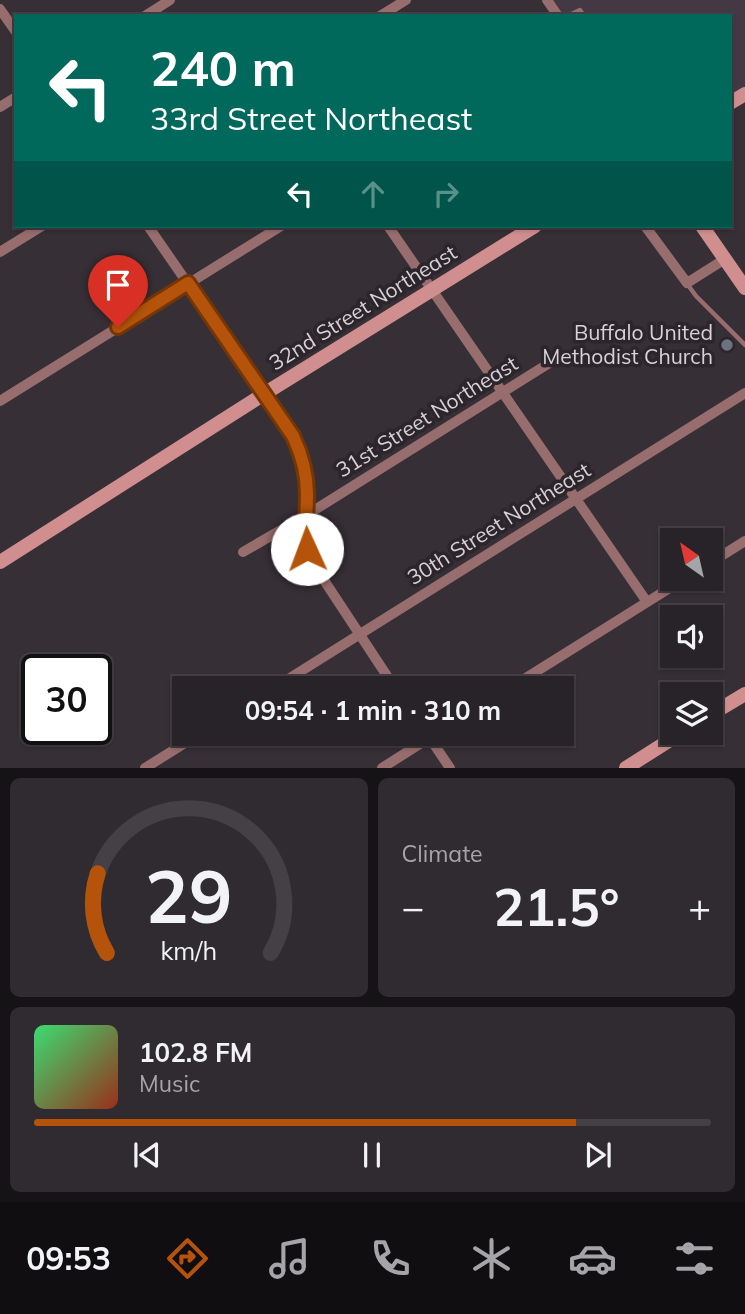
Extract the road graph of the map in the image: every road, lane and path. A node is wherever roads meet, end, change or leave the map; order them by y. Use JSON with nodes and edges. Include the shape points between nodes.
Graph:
{"nodes":[{"id":1,"x":170,"y":0,"type":"edge"},
{"id":2,"x":406,"y":0,"type":"edge"},
{"id":3,"x":0,"y":9,"type":"edge"},
{"id":4,"x":148,"y":14,"type":"edge"},
{"id":5,"x":383,"y":14,"type":"edge"},
{"id":6,"x":14,"y":29,"type":"edge"},
{"id":7,"x":39,"y":228,"type":"edge"},
{"id":8,"x":149,"y":228,"type":"edge"},
{"id":9,"x":278,"y":228,"type":"edge"},
{"id":10,"x":389,"y":228,"type":"edge"},
{"id":11,"x":532,"y":228,"type":"edge"},
{"id":12,"x":646,"y":228,"type":"edge"},
{"id":13,"x":703,"y":228,"type":"edge"},
{"id":14,"x":0,"y":252,"type":"edge"},
{"id":15,"x":725,"y":259,"type":"junction"},
{"id":16,"x":188,"y":283,"type":"junction"},
{"id":17,"x":687,"y":283,"type":"junction"},
{"id":18,"x":745,"y":288,"type":"edge"},
{"id":19,"x":432,"y":290,"type":"junction"},
{"id":20,"x":745,"y":345,"type":"edge"},
{"id":21,"x":559,"y":357,"type":"dead end"},
{"id":22,"x":502,"y":393,"type":"junction"},
{"id":23,"x":745,"y":393,"type":"edge"},
{"id":24,"x":264,"y":394,"type":"junction"},
{"id":25,"x":0,"y":401,"type":"edge"},
{"id":26,"x":576,"y":499,"type":"junction"},
{"id":27,"x":305,"y":516,"type":"junction"},
{"id":28,"x":745,"y":541,"type":"edge"},
{"id":29,"x":243,"y":552,"type":"dead end"},
{"id":30,"x":723,"y":555,"type":"edge"},
{"id":31,"x":0,"y":562,"type":"edge"},
{"id":32,"x":663,"y":592,"type":"edge"},
{"id":33,"x":647,"y":602,"type":"junction"},
{"id":34,"x":360,"y":634,"type":"junction"},
{"id":35,"x":293,"y":676,"type":"edge"},
{"id":36,"x":387,"y":676,"type":"edge"},
{"id":37,"x":529,"y":676,"type":"edge"},
{"id":38,"x":745,"y":694,"type":"edge"},
{"id":39,"x":723,"y":707,"type":"edge"},
{"id":40,"x":662,"y":745,"type":"edge"},
{"id":41,"x":180,"y":746,"type":"edge"},
{"id":42,"x":415,"y":746,"type":"edge"},
{"id":43,"x":437,"y":746,"type":"edge"},
{"id":44,"x":145,"y":768,"type":"edge"},
{"id":45,"x":382,"y":768,"type":"edge"},
{"id":46,"x":450,"y":768,"type":"edge"},
{"id":47,"x":626,"y":768,"type":"edge"}],
"edges":[{"from":1,"to":4,"type":"street"},
{"from":2,"to":5,"type":"street"},
{"from":3,"to":6,"type":"street"},
{"from":7,"to":14,"type":"street"},
{"from":8,"to":16,"type":"street"},
{"from":9,"to":16,"type":"street"},
{"from":10,"to":19,"type":"street"},
{"from":11,"to":19,"type":"main road","name":"32nd Street Northeast"},
{"from":12,"to":17,"type":"street"},
{"from":13,"to":15,"type":"main road"},
{"from":15,"to":17,"type":"street"},
{"from":15,"to":18,"type":"main road"},
{"from":16,"to":24,"type":"street"},
{"from":16,"to":25,"type":"street"},
{"from":17,"to":20,"type":"lane"},
{"from":19,"to":22,"type":"street"},
{"from":19,"to":24,"type":"main road","name":"32nd Street Northeast"},
{"from":21,"to":22,"type":"street","name":"31st Street Northeast"},
{"from":22,"to":26,"type":"street"},
{"from":22,"to":27,"type":"street","name":"31st Street Northeast"},
{"from":23,"to":26,"type":"street","name":"30th Street Northeast"},
{"from":24,"to":27,"type":"street","via":[[301,453],[307,480]]},
{"from":24,"to":31,"type":"main road","name":"32nd Street Northeast"},
{"from":26,"to":33,"type":"street"},
{"from":26,"to":34,"type":"street","name":"30th Street Northeast"},
{"from":27,"to":29,"type":"street","name":"31st Street Northeast"},
{"from":27,"to":34,"type":"street","via":[[312,562]]},
{"from":28,"to":30,"type":"street"},
{"from":32,"to":33,"type":"street"},
{"from":33,"to":37,"type":"street"},
{"from":34,"to":35,"type":"street","name":"30th Street Northeast"},
{"from":34,"to":36,"type":"street"},
{"from":38,"to":39,"type":"main road"},
{"from":40,"to":47,"type":"main road"},
{"from":41,"to":44,"type":"street"},
{"from":42,"to":45,"type":"street"},
{"from":43,"to":46,"type":"street"}]}
